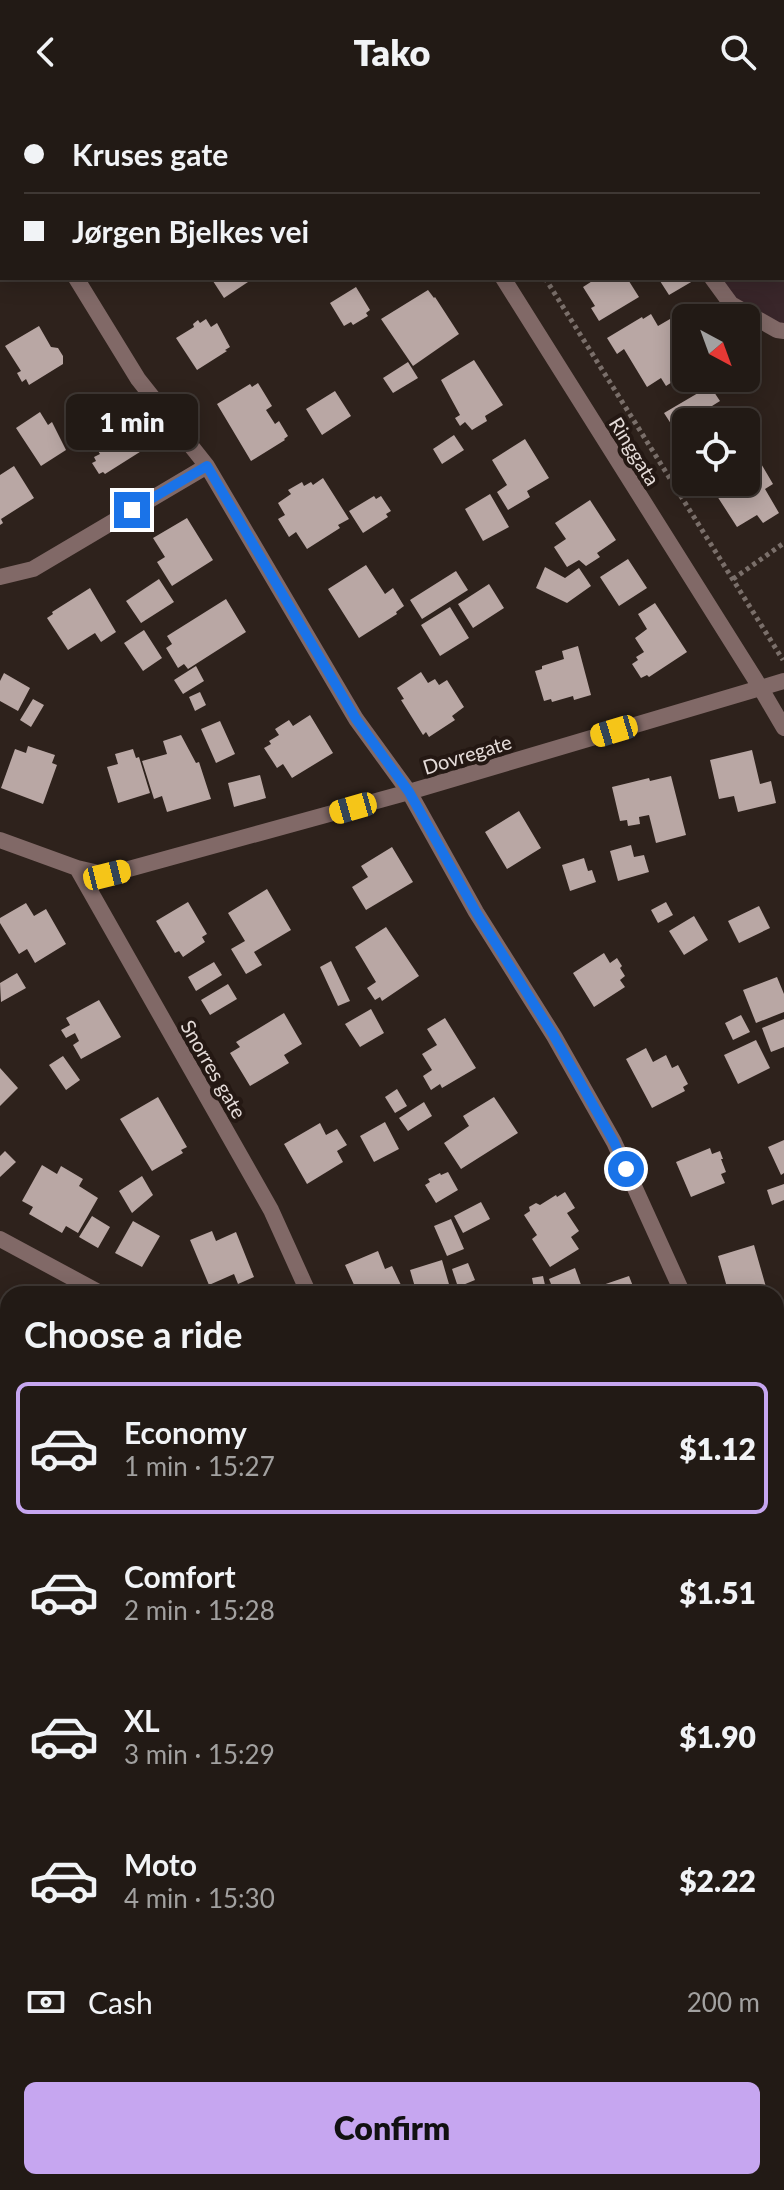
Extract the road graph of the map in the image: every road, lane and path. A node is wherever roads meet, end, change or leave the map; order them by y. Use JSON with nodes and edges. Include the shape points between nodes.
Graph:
{"nodes":[{"id":1,"x":77,"y":280,"type":"edge"},
{"id":2,"x":504,"y":280,"type":"edge"},
{"id":3,"x":546,"y":280,"type":"edge"},
{"id":4,"x":713,"y":280,"type":"edge"},
{"id":5,"x":784,"y":331,"type":"edge"},
{"id":6,"x":207,"y":466,"type":"junction"},
{"id":7,"x":784,"y":543,"type":"edge"},
{"id":8,"x":0,"y":577,"type":"edge"},
{"id":9,"x":733,"y":579,"type":"junction"},
{"id":10,"x":784,"y":661,"type":"edge"},
{"id":11,"x":784,"y":681,"type":"edge"},
{"id":12,"x":760,"y":687,"type":"junction"},
{"id":13,"x":784,"y":728,"type":"edge"},
{"id":14,"x":409,"y":792,"type":"junction"},
{"id":15,"x":0,"y":840,"type":"edge"},
{"id":16,"x":77,"y":868,"type":"junction"},
{"id":17,"x":0,"y":1239,"type":"edge"},
{"id":18,"x":87,"y":1286,"type":"edge"},
{"id":19,"x":305,"y":1286,"type":"edge"},
{"id":20,"x":679,"y":1286,"type":"edge"}],
"edges":[{"from":1,"to":6,"type":"street","via":[[138,379]]},
{"from":2,"to":12,"type":"street","name":"Ringgata"},
{"from":3,"to":9,"type":"path","name":"Ringgata"},
{"from":4,"to":5,"type":"street","via":[[731,304]]},
{"from":6,"to":8,"type":"street","via":[[33,569]]},
{"from":6,"to":14,"type":"street","via":[[356,719]]},
{"from":7,"to":9,"type":"path"},
{"from":9,"to":10,"type":"path","name":"Ringgata"},
{"from":11,"to":12,"type":"street","name":"Dovregate"},
{"from":12,"to":13,"type":"street","name":"Ringgata"},
{"from":12,"to":14,"type":"street","name":"Dovregate"},
{"from":14,"to":16,"type":"street","name":"Dovregate","via":[[107,875]]},
{"from":14,"to":20,"type":"street","via":[[614,1142]]},
{"from":15,"to":16,"type":"street","name":"Dovregate"},
{"from":16,"to":19,"type":"street","name":"Snorres gate","via":[[271,1210]]},
{"from":17,"to":18,"type":"street"}]}
